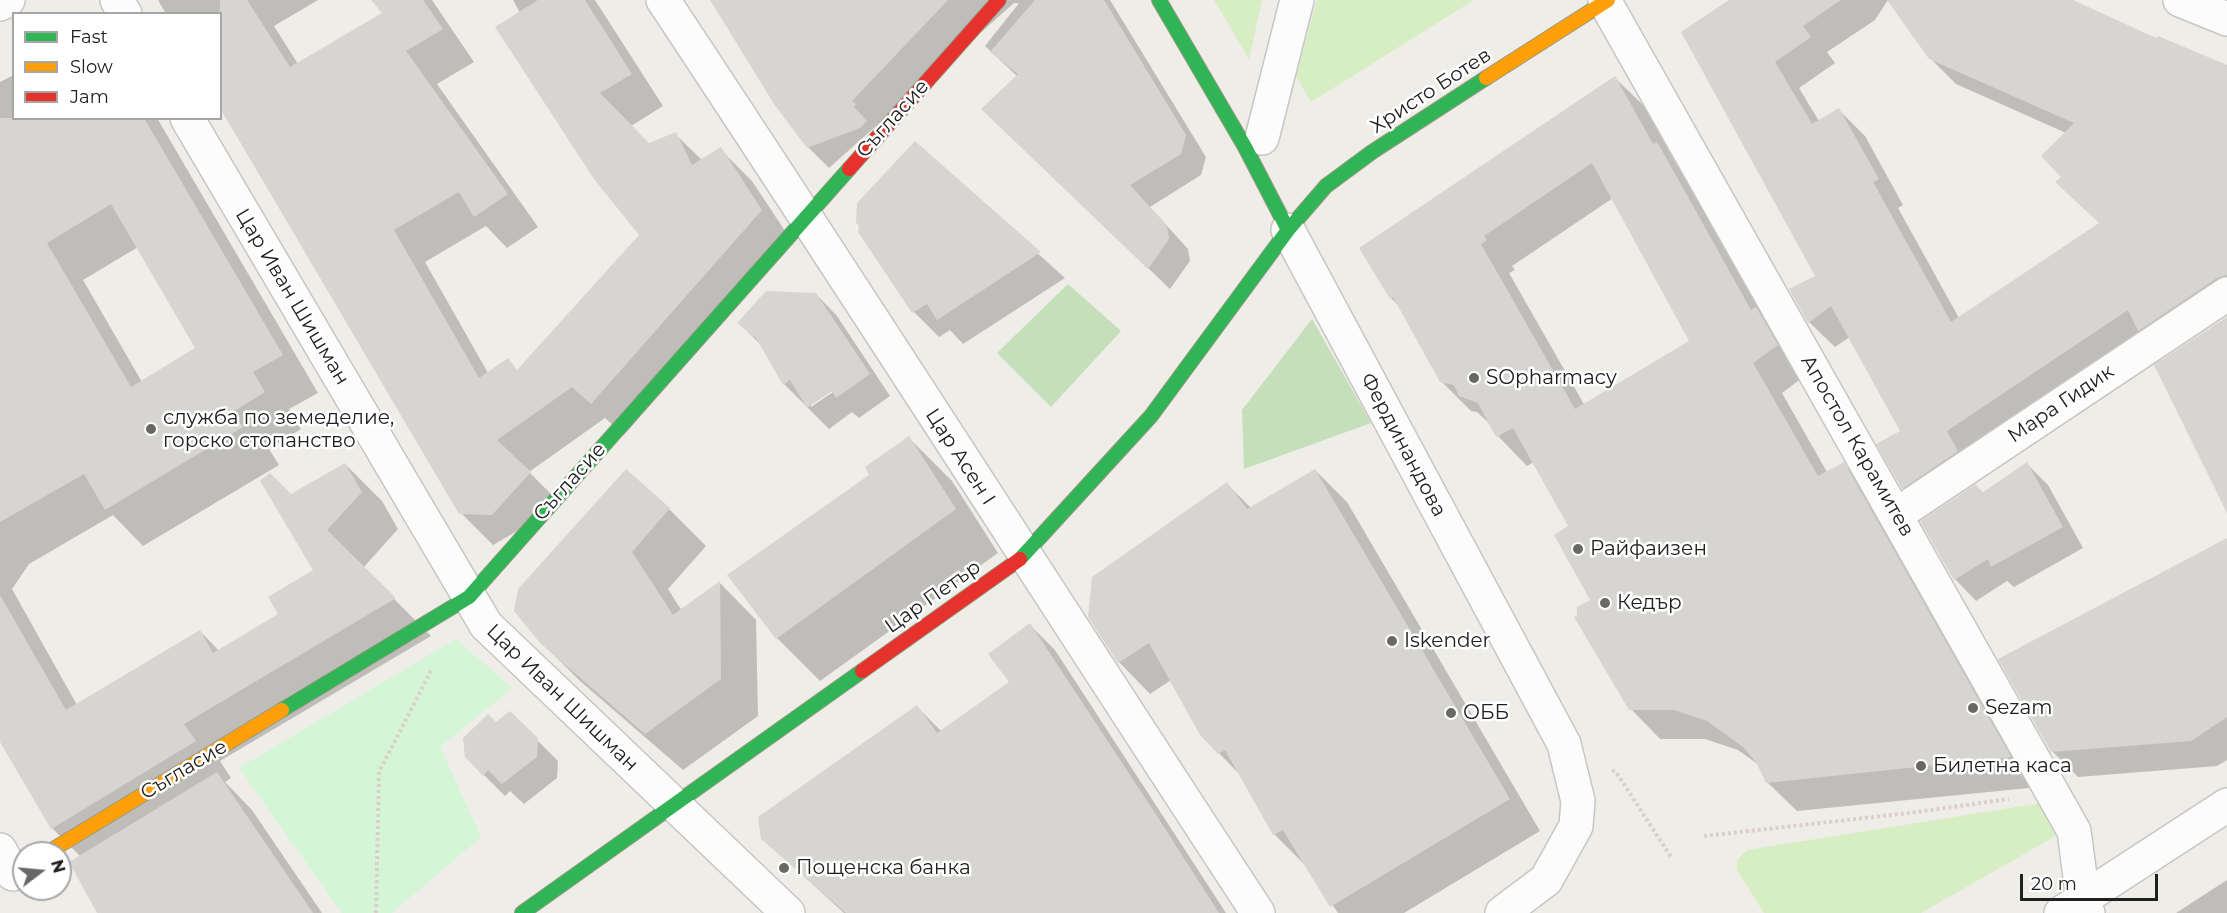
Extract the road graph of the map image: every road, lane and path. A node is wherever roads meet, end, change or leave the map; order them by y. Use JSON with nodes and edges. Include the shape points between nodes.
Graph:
{"nodes":[{"id":1,"x":8,"y":0,"type":"edge"},
{"id":2,"x":663,"y":0,"type":"edge"},
{"id":3,"x":999,"y":0,"type":"edge"},
{"id":4,"x":1159,"y":0,"type":"edge"},
{"id":5,"x":1297,"y":0,"type":"edge"},
{"id":6,"x":2180,"y":0,"type":"edge"},
{"id":7,"x":1606,"y":1,"type":"edge"},
{"id":8,"x":0,"y":4,"type":"edge"},
{"id":9,"x":2227,"y":19,"type":"edge"},
{"id":10,"x":188,"y":120,"type":"edge"},
{"id":11,"x":1262,"y":138,"type":"dead end"},
{"id":12,"x":806,"y":216,"type":"junction"},
{"id":13,"x":1288,"y":230,"type":"junction"},
{"id":14,"x":2227,"y":294,"type":"edge"},
{"id":15,"x":1896,"y":515,"type":"junction"},
{"id":16,"x":1024,"y":556,"type":"junction"},
{"id":17,"x":469,"y":597,"type":"junction"},
{"id":18,"x":437,"y":659,"type":"dead end"},
{"id":19,"x":1564,"y":744,"type":"junction"},
{"id":20,"x":2051,"y":792,"type":"junction"},
{"id":21,"x":672,"y":804,"type":"junction"},
{"id":22,"x":2227,"y":805,"type":"edge"},
{"id":23,"x":1704,"y":836,"type":"dead end"},
{"id":24,"x":67,"y":841,"type":"edge"},
{"id":25,"x":1671,"y":857,"type":"dead end"},
{"id":26,"x":1515,"y":904,"type":"edge"},
{"id":27,"x":2077,"y":908,"type":"edge"},
{"id":28,"x":376,"y":913,"type":"edge"},
{"id":29,"x":522,"y":913,"type":"edge"},
{"id":30,"x":788,"y":913,"type":"edge"},
{"id":31,"x":1258,"y":913,"type":"edge"}],
"edges":[{"from":1,"to":8,"type":"street"},
{"from":2,"to":12,"type":"street","name":"Цар Асен I"},
{"from":3,"to":12,"type":"street","name":"Съгласие"},
{"from":4,"to":13,"type":"street","name":"Фердинандова","via":[[1245,147]]},
{"from":5,"to":11,"type":"street"},
{"from":6,"to":9,"type":"street"},
{"from":7,"to":13,"type":"street","name":"Христо Ботев","via":[[1358,162],[1326,186]]},
{"from":7,"to":15,"type":"street","name":"Апостол Карамитев"},
{"from":10,"to":17,"type":"street","name":"Цар Иван Шишман"},
{"from":12,"to":16,"type":"street","name":"Цар Асен I"},
{"from":12,"to":17,"type":"street","name":"Съгласие"},
{"from":13,"to":16,"type":"street","name":"Цар Петър","via":[[1151,416]]},
{"from":13,"to":19,"type":"street","name":"Фердинандова"},
{"from":14,"to":15,"type":"street","name":"Мара Гидик"},
{"from":15,"to":20,"type":"street","name":"Апостол Карамитев"},
{"from":16,"to":21,"type":"street","name":"Цар Петър"},
{"from":16,"to":31,"type":"street","name":"Цар Асен I"},
{"from":17,"to":21,"type":"street","name":"Цар Иван Шишман","via":[[486,625]]},
{"from":17,"to":24,"type":"street","name":"Съгласие"},
{"from":18,"to":28,"type":"path","via":[[379,772]]},
{"from":19,"to":25,"type":"path","via":[[1616,772]]},
{"from":19,"to":26,"type":"street","name":"Фердинандова","via":[[1578,801],[1576,826],[1546,880]]},
{"from":20,"to":23,"type":"path"},
{"from":20,"to":27,"type":"street","name":"Апостол Карамитев","via":[[2074,831]]},
{"from":21,"to":29,"type":"street","name":"Цар Петър"},
{"from":21,"to":30,"type":"street","name":"Цар Иван Шишман"},
{"from":22,"to":27,"type":"street"}]}
